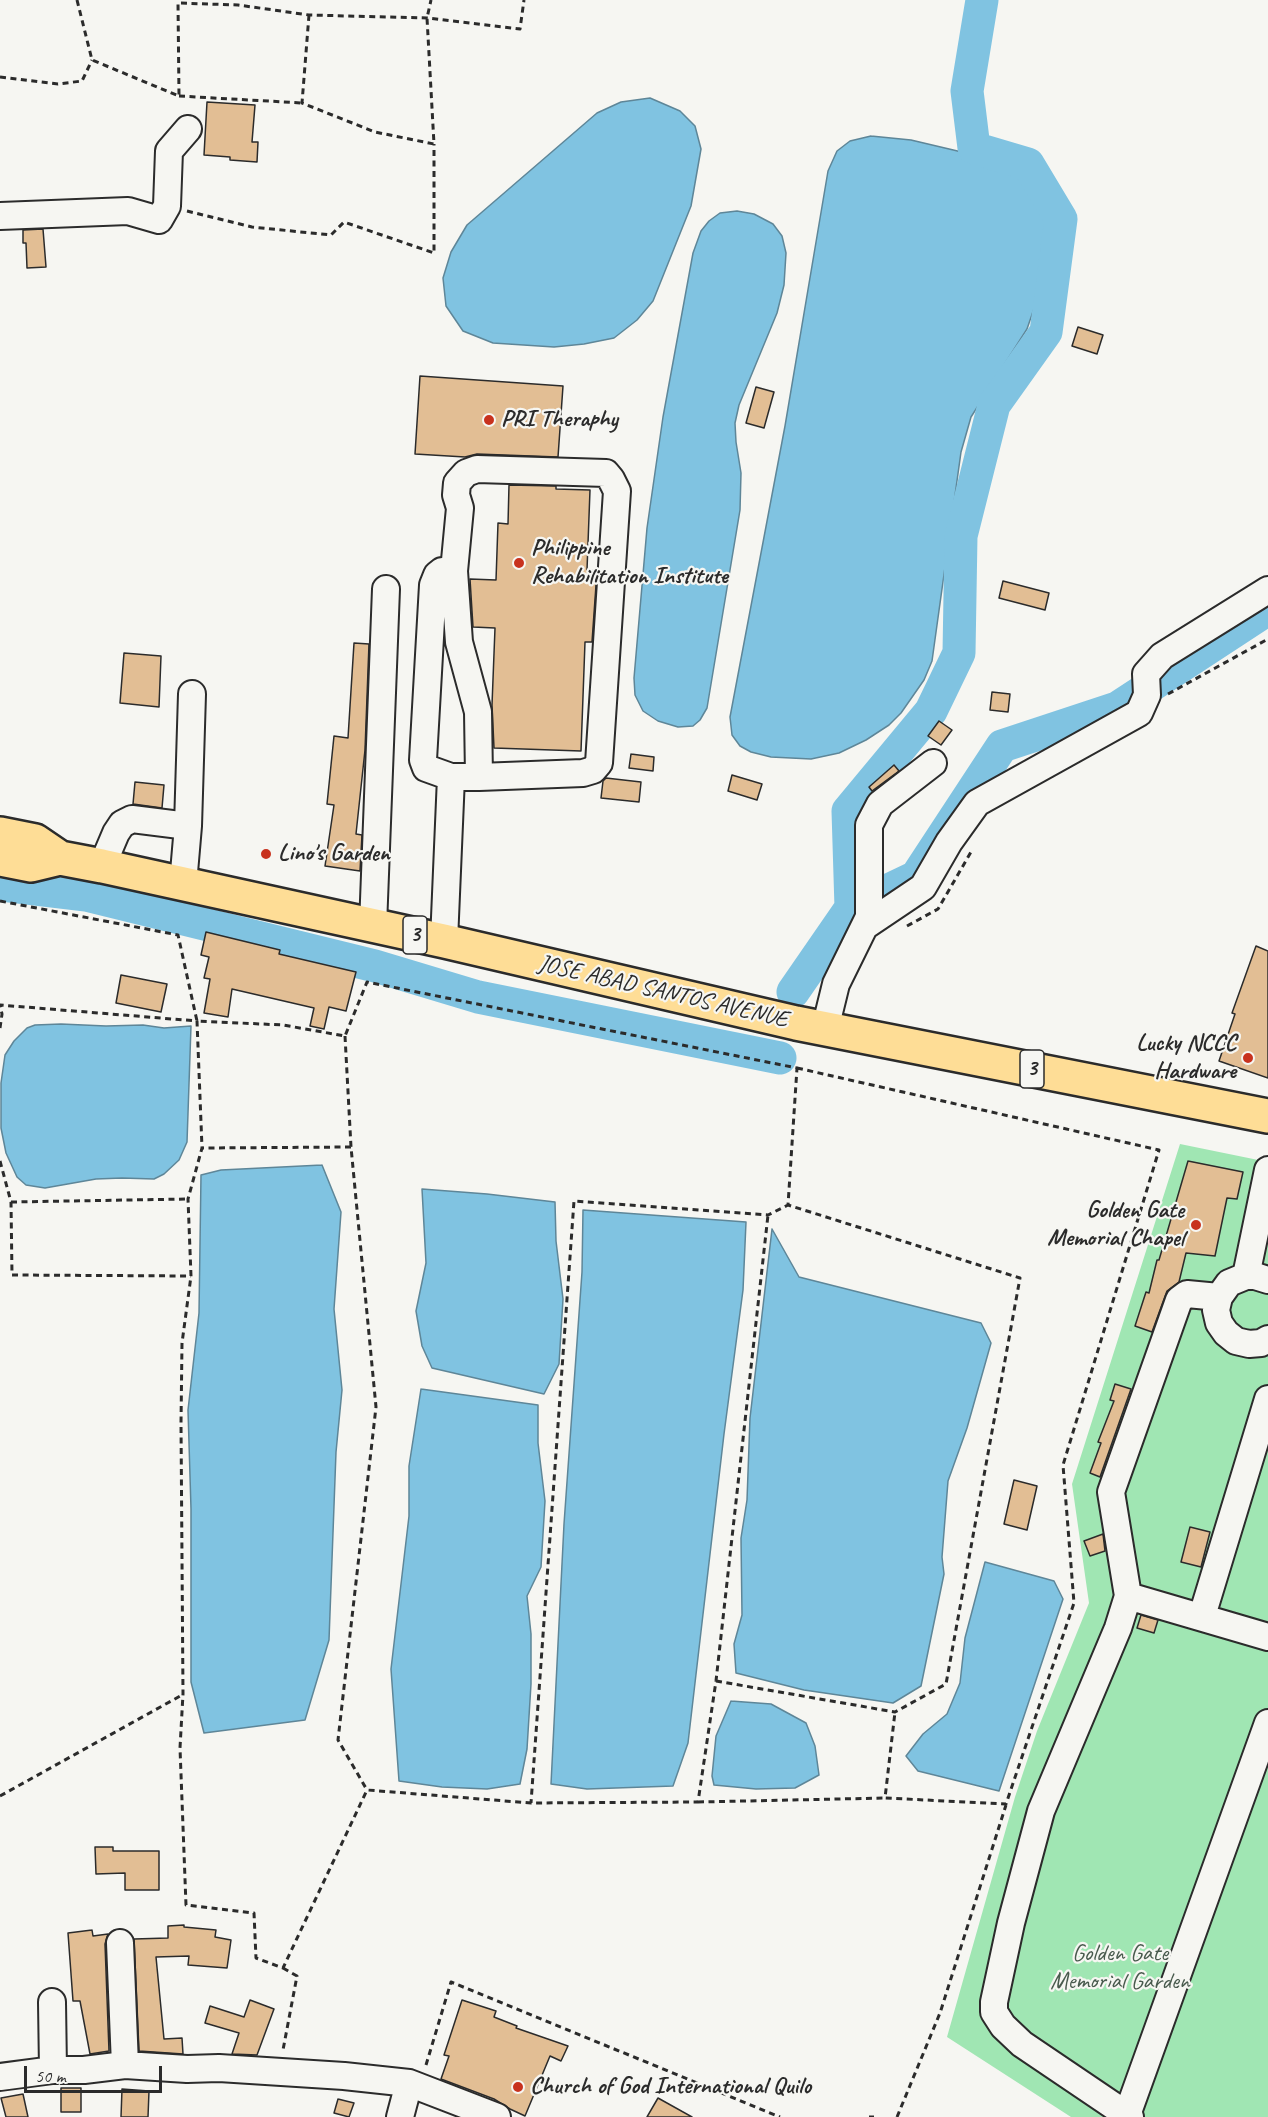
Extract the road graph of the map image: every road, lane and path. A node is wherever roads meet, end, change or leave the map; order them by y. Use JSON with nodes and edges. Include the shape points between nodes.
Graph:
{"nodes":[{"id":1,"x":77,"y":0,"type":"edge"},
{"id":2,"x":239,"y":0,"type":"edge"},
{"id":3,"x":431,"y":0,"type":"edge"},
{"id":4,"x":524,"y":0,"type":"edge"},
{"id":5,"x":238,"y":5,"type":"junction"},
{"id":6,"x":309,"y":15,"type":"junction"},
{"id":7,"x":427,"y":18,"type":"junction"},
{"id":8,"x":92,"y":60,"type":"junction"},
{"id":9,"x":0,"y":77,"type":"edge"},
{"id":10,"x":179,"y":96,"type":"junction"},
{"id":11,"x":302,"y":103,"type":"junction"},
{"id":12,"x":188,"y":129,"type":"dead end"},
{"id":13,"x":434,"y":144,"type":"junction"},
{"id":14,"x":168,"y":206,"type":"junction"},
{"id":15,"x":0,"y":216,"type":"edge"},
{"id":16,"x":454,"y":571,"type":"junction"},
{"id":17,"x":386,"y":589,"type":"dead end"},
{"id":18,"x":1268,"y":590,"type":"edge"},
{"id":19,"x":1268,"y":639,"type":"edge"},
{"id":20,"x":1152,"y":689,"type":"junction"},
{"id":21,"x":192,"y":694,"type":"dead end"},
{"id":22,"x":933,"y":763,"type":"dead end"},
{"id":23,"x":451,"y":777,"type":"junction"},
{"id":24,"x":479,"y":777,"type":"junction"},
{"id":25,"x":188,"y":826,"type":"junction"},
{"id":26,"x":0,"y":834,"type":"edge"},
{"id":27,"x":972,"y":851,"type":"dead end"},
{"id":28,"x":0,"y":858,"type":"edge"},
{"id":29,"x":60,"y":858,"type":"junction"},
{"id":30,"x":102,"y":866,"type":"junction"},
{"id":31,"x":183,"y":884,"type":"junction"},
{"id":32,"x":0,"y":901,"type":"edge"},
{"id":33,"x":867,"y":921,"type":"junction"},
{"id":34,"x":373,"y":926,"type":"junction"},
{"id":35,"x":907,"y":926,"type":"dead end"},
{"id":36,"x":444,"y":942,"type":"junction"},
{"id":37,"x":197,"y":1021,"type":"junction"},
{"id":38,"x":0,"y":1028,"type":"edge"},
{"id":39,"x":825,"y":1029,"type":"junction"},
{"id":40,"x":345,"y":1036,"type":"junction"},
{"id":41,"x":797,"y":1068,"type":"junction"},
{"id":42,"x":1268,"y":1116,"type":"edge"},
{"id":43,"x":351,"y":1147,"type":"junction"},
{"id":44,"x":202,"y":1148,"type":"junction"},
{"id":45,"x":0,"y":1161,"type":"edge"},
{"id":46,"x":1268,"y":1170,"type":"edge"},
{"id":47,"x":188,"y":1199,"type":"junction"},
{"id":48,"x":11,"y":1202,"type":"junction"},
{"id":49,"x":788,"y":1205,"type":"junction"},
{"id":50,"x":768,"y":1215,"type":"junction"},
{"id":51,"x":1262,"y":1275,"type":"edge"},
{"id":52,"x":191,"y":1276,"type":"junction"},
{"id":53,"x":1219,"y":1297,"type":"junction"},
{"id":54,"x":1268,"y":1339,"type":"edge"},
{"id":55,"x":1268,"y":1400,"type":"edge"},
{"id":56,"x":1128,"y":1596,"type":"junction"},
{"id":57,"x":1202,"y":1616,"type":"junction"},
{"id":58,"x":1268,"y":1637,"type":"edge"},
{"id":59,"x":716,"y":1681,"type":"junction"},
{"id":60,"x":183,"y":1694,"type":"junction"},
{"id":61,"x":895,"y":1712,"type":"junction"},
{"id":62,"x":1268,"y":1723,"type":"edge"},
{"id":63,"x":367,"y":1790,"type":"junction"},
{"id":64,"x":0,"y":1796,"type":"edge"},
{"id":65,"x":885,"y":1798,"type":"junction"},
{"id":66,"x":698,"y":1802,"type":"junction"},
{"id":67,"x":531,"y":1803,"type":"junction"},
{"id":68,"x":1006,"y":1804,"type":"junction"},
{"id":69,"x":120,"y":1943,"type":"dead end"},
{"id":70,"x":283,"y":1968,"type":"junction"},
{"id":71,"x":52,"y":2002,"type":"dead end"},
{"id":72,"x":281,"y":2059,"type":"dead end"},
{"id":73,"x":124,"y":2066,"type":"junction"},
{"id":74,"x":53,"y":2070,"type":"junction"},
{"id":75,"x":417,"y":2074,"type":"junction"},
{"id":76,"x":0,"y":2077,"type":"edge"},
{"id":77,"x":1129,"y":2116,"type":"edge"},
{"id":78,"x":400,"y":2117,"type":"edge"},
{"id":79,"x":497,"y":2117,"type":"edge"},
{"id":80,"x":780,"y":2117,"type":"edge"},
{"id":81,"x":869,"y":2117,"type":"edge"},
{"id":82,"x":874,"y":2117,"type":"edge"},
{"id":83,"x":897,"y":2117,"type":"edge"}],
"edges":[{"from":1,"to":8,"type":"path"},
{"from":2,"to":5,"type":"path"},
{"from":3,"to":7,"type":"path"},
{"from":4,"to":7,"type":"path","via":[[520,29]]},
{"from":5,"to":6,"type":"path"},
{"from":5,"to":10,"type":"path","via":[[178,3]]},
{"from":6,"to":7,"type":"path"},
{"from":6,"to":11,"type":"path"},
{"from":7,"to":13,"type":"path"},
{"from":8,"to":9,"type":"path","via":[[82,81],[58,84]]},
{"from":8,"to":10,"type":"path"},
{"from":10,"to":11,"type":"path"},
{"from":11,"to":13,"type":"path","via":[[375,132]]},
{"from":12,"to":14,"type":"street","via":[[169,151]]},
{"from":13,"to":14,"type":"path","via":[[434,253],[344,222],[331,235],[252,227]]},
{"from":14,"to":15,"type":"street","via":[[159,220],[128,211]]},
{"from":16,"to":23,"type":"street","via":[[442,571],[433,585],[423,760],[426,768]]},
{"from":16,"to":24,"type":"street","via":[[459,642],[478,712]]},
{"from":16,"to":24,"type":"street","via":[[460,508],[456,495],[458,483],[466,473],[477,469],[606,473],[611,479],[617,491],[599,763],[583,773]]},
{"from":17,"to":34,"type":"street"},
{"from":18,"to":20,"type":"street","via":[[1162,656]]},
{"from":19,"to":20,"type":"path"},
{"from":20,"to":33,"type":"street","via":[[1139,713],[977,803],[923,887]]},
{"from":21,"to":25,"type":"street"},
{"from":22,"to":33,"type":"street","via":[[880,804],[869,825]]},
{"from":23,"to":24,"type":"street"},
{"from":23,"to":36,"type":"street"},
{"from":25,"to":30,"type":"street","via":[[132,819],[116,833]]},
{"from":25,"to":31,"type":"street"},
{"from":26,"to":29,"type":"highway","name":"JOSE ABAD SANTOS AVENUE","number":"3","via":[[35,842]]},
{"from":27,"to":35,"type":"path","via":[[939,909]]},
{"from":28,"to":29,"type":"highway","name":"JOSE ABAD SANTOS AVENUE","number":"3","via":[[31,865]]},
{"from":29,"to":30,"type":"highway","name":"JOSE ABAD SANTOS AVENUE","number":"3"},
{"from":30,"to":31,"type":"highway","name":"JOSE ABAD SANTOS AVENUE","number":"3"},
{"from":31,"to":34,"type":"highway","name":"JOSE ABAD SANTOS AVENUE","number":"3"},
{"from":32,"to":37,"type":"path","via":[[178,935]]},
{"from":33,"to":39,"type":"street","via":[[836,984]]},
{"from":34,"to":36,"type":"highway","name":"JOSE ABAD SANTOS AVENUE","number":"3"},
{"from":36,"to":39,"type":"highway","name":"JOSE ABAD SANTOS AVENUE","number":"3"},
{"from":37,"to":38,"type":"path","via":[[0,1005]]},
{"from":37,"to":40,"type":"path","via":[[283,1024]]},
{"from":37,"to":44,"type":"path"},
{"from":39,"to":42,"type":"highway","name":"JOSE ABAD SANTOS AVENUE","number":"3"},
{"from":40,"to":41,"type":"path","via":[[366,982]]},
{"from":40,"to":43,"type":"path"},
{"from":41,"to":49,"type":"path"},
{"from":41,"to":68,"type":"path","via":[[1159,1150],[1064,1465],[1074,1603]]},
{"from":43,"to":44,"type":"path"},
{"from":43,"to":63,"type":"path","via":[[376,1407],[338,1740]]},
{"from":44,"to":47,"type":"path"},
{"from":45,"to":48,"type":"path"},
{"from":46,"to":51,"type":"street"},
{"from":47,"to":48,"type":"path"},
{"from":47,"to":52,"type":"path"},
{"from":48,"to":52,"type":"path","via":[[12,1275]]},
{"from":49,"to":50,"type":"path"},
{"from":49,"to":61,"type":"path","via":[[1020,1278],[946,1684]]},
{"from":50,"to":59,"type":"path"},
{"from":50,"to":67,"type":"path","via":[[574,1201]]},
{"from":51,"to":53,"type":"street","via":[[1229,1283]]},
{"from":52,"to":60,"type":"path","via":[[182,1343]]},
{"from":53,"to":54,"type":"street","via":[[1216,1310],[1226,1334],[1249,1344]]},
{"from":53,"to":56,"type":"street","via":[[1187,1294],[1179,1300],[1111,1492]]},
{"from":55,"to":57,"type":"street"},
{"from":56,"to":57,"type":"street"},
{"from":56,"to":77,"type":"street","via":[[1041,1811],[1011,1923],[994,2012],[1022,2044]]},
{"from":57,"to":58,"type":"street"},
{"from":59,"to":61,"type":"path"},
{"from":59,"to":66,"type":"path"},
{"from":60,"to":64,"type":"path"},
{"from":60,"to":70,"type":"path","via":[[180,1748],[186,1905],[254,1913],[256,1958]]},
{"from":61,"to":65,"type":"path"},
{"from":62,"to":77,"type":"street"},
{"from":63,"to":67,"type":"path"},
{"from":63,"to":70,"type":"path"},
{"from":65,"to":66,"type":"path"},
{"from":65,"to":68,"type":"path"},
{"from":66,"to":67,"type":"path"},
{"from":68,"to":83,"type":"path","via":[[940,2013]]},
{"from":69,"to":73,"type":"street"},
{"from":70,"to":72,"type":"path","via":[[297,1976]]},
{"from":71,"to":74,"type":"street"},
{"from":73,"to":74,"type":"street"},
{"from":73,"to":75,"type":"street","via":[[344,2076]]},
{"from":74,"to":76,"type":"street"},
{"from":75,"to":78,"type":"street"},
{"from":75,"to":79,"type":"street"},
{"from":75,"to":80,"type":"path","via":[[451,1982]]},
{"from":81,"to":82,"type":"path"}]}
